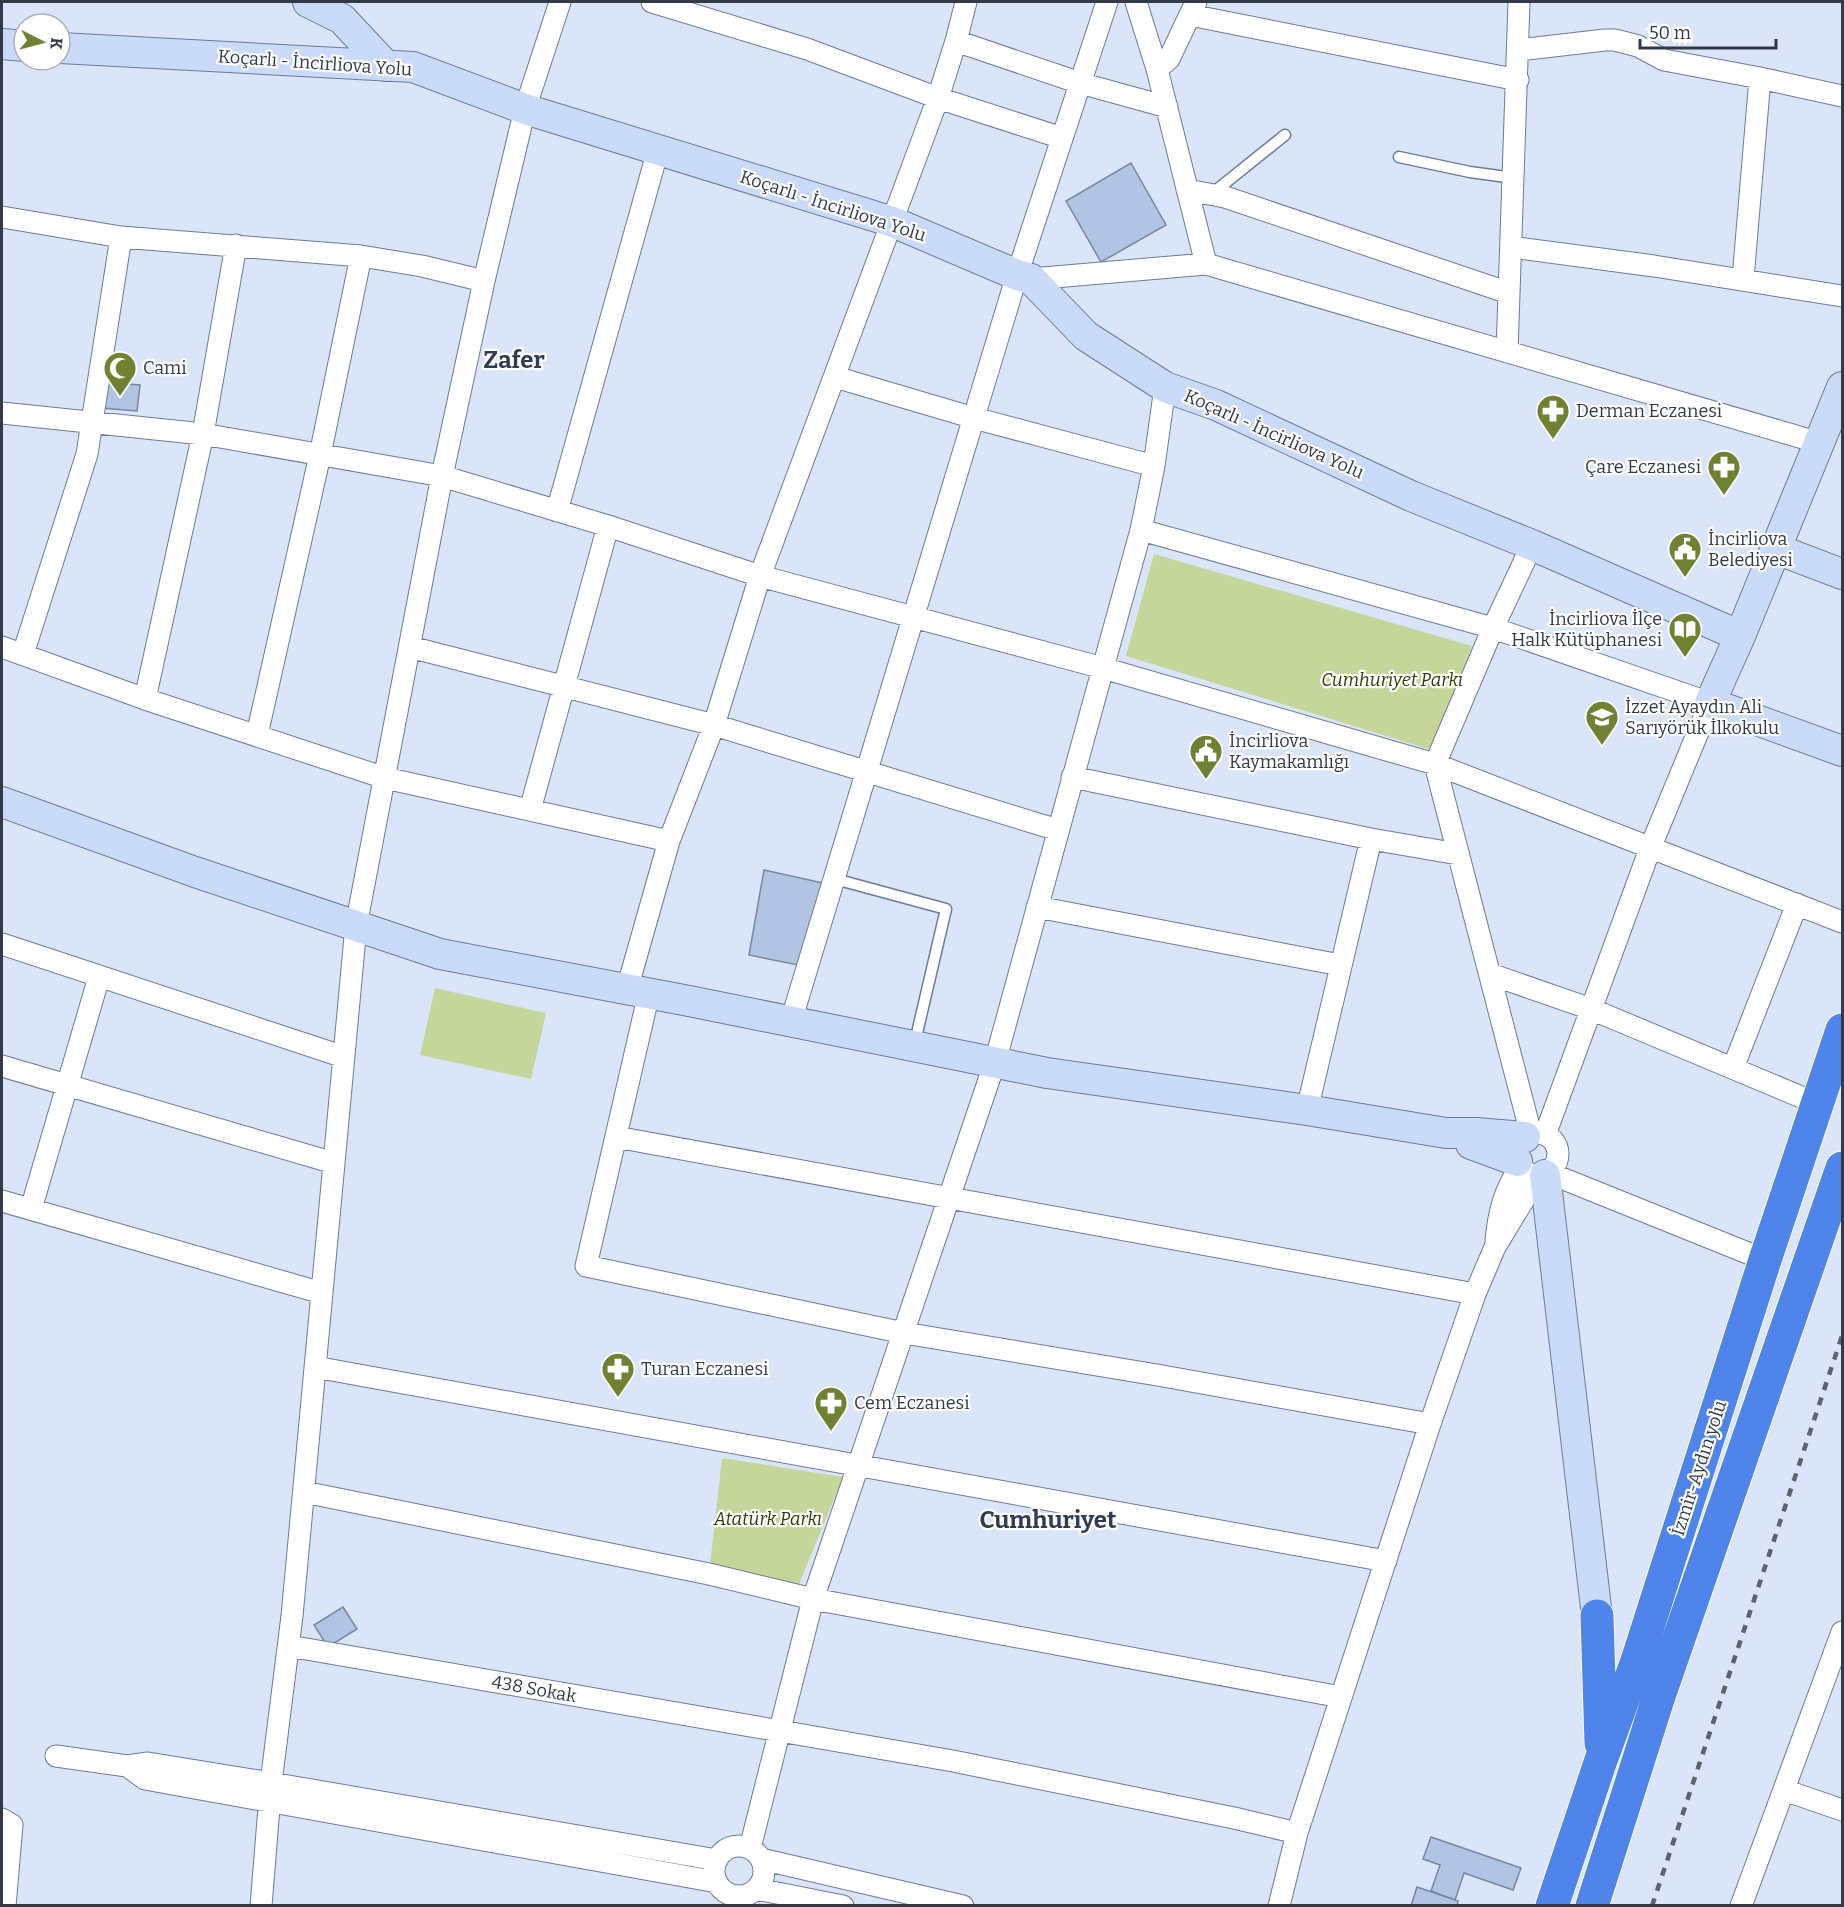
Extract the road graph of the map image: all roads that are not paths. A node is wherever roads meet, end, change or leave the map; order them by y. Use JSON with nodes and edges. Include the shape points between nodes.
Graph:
{"nodes":[{"id":1,"x":308,"y":2,"type":"edge"},
{"id":2,"x":561,"y":2,"type":"edge"},
{"id":3,"x":652,"y":2,"type":"edge"},
{"id":4,"x":966,"y":2,"type":"edge"},
{"id":5,"x":1107,"y":2,"type":"edge"},
{"id":6,"x":1137,"y":2,"type":"edge"},
{"id":7,"x":1520,"y":2,"type":"edge"},
{"id":8,"x":1193,"y":8,"type":"edge"},
{"id":9,"x":956,"y":41,"type":"junction"},
{"id":10,"x":2,"y":44,"type":"edge"},
{"id":11,"x":72,"y":49,"type":"edge"},
{"id":12,"x":1518,"y":50,"type":"junction"},
{"id":13,"x":2,"y":56,"type":"edge"},
{"id":14,"x":386,"y":66,"type":"junction"},
{"id":15,"x":1157,"y":69,"type":"junction"},
{"id":16,"x":1760,"y":78,"type":"junction"},
{"id":17,"x":1518,"y":80,"type":"junction"},
{"id":18,"x":1080,"y":83,"type":"junction"},
{"id":19,"x":1842,"y":96,"type":"edge"},
{"id":20,"x":938,"y":98,"type":"junction"},
{"id":21,"x":1167,"y":107,"type":"junction"},
{"id":22,"x":525,"y":109,"type":"junction"},
{"id":23,"x":1285,"y":135,"type":"dead end"},
{"id":24,"x":1062,"y":138,"type":"junction"},
{"id":25,"x":658,"y":150,"type":"junction"},
{"id":26,"x":1399,"y":157,"type":"dead end"},
{"id":27,"x":1514,"y":178,"type":"junction"},
{"id":28,"x":1187,"y":190,"type":"junction"},
{"id":29,"x":1214,"y":194,"type":"junction"},
{"id":30,"x":2,"y":217,"type":"edge"},
{"id":31,"x":893,"y":222,"type":"junction"},
{"id":32,"x":121,"y":237,"type":"junction"},
{"id":33,"x":236,"y":245,"type":"junction"},
{"id":34,"x":1511,"y":247,"type":"junction"},
{"id":35,"x":361,"y":256,"type":"junction"},
{"id":36,"x":1206,"y":264,"type":"junction"},
{"id":37,"x":1024,"y":277,"type":"junction"},
{"id":38,"x":1743,"y":279,"type":"junction"},
{"id":39,"x":484,"y":281,"type":"junction"},
{"id":40,"x":1509,"y":293,"type":"junction"},
{"id":41,"x":1842,"y":296,"type":"edge"},
{"id":42,"x":1507,"y":352,"type":"junction"},
{"id":43,"x":835,"y":377,"type":"junction"},
{"id":44,"x":1165,"y":387,"type":"junction"},
{"id":45,"x":1842,"y":387,"type":"edge"},
{"id":46,"x":2,"y":412,"type":"edge"},
{"id":47,"x":974,"y":418,"type":"junction"},
{"id":48,"x":92,"y":423,"type":"junction"},
{"id":49,"x":203,"y":434,"type":"junction"},
{"id":50,"x":1820,"y":443,"type":"junction"},
{"id":51,"x":320,"y":455,"type":"junction"},
{"id":52,"x":1154,"y":466,"type":"junction"},
{"id":53,"x":442,"y":476,"type":"junction"},
{"id":54,"x":557,"y":511,"type":"junction"},
{"id":55,"x":608,"y":526,"type":"junction"},
{"id":56,"x":1141,"y":530,"type":"junction"},
{"id":57,"x":1779,"y":541,"type":"junction"},
{"id":58,"x":1532,"y":545,"type":"junction"},
{"id":59,"x":1842,"y":555,"type":"edge"},
{"id":60,"x":1842,"y":574,"type":"edge"},
{"id":61,"x":760,"y":576,"type":"junction"},
{"id":62,"x":914,"y":617,"type":"junction"},
{"id":63,"x":1492,"y":628,"type":"junction"},
{"id":64,"x":1740,"y":636,"type":"junction"},
{"id":65,"x":2,"y":647,"type":"edge"},
{"id":66,"x":410,"y":647,"type":"junction"},
{"id":67,"x":23,"y":654,"type":"junction"},
{"id":68,"x":1103,"y":668,"type":"junction"},
{"id":69,"x":563,"y":687,"type":"junction"},
{"id":70,"x":145,"y":699,"type":"junction"},
{"id":71,"x":1710,"y":703,"type":"junction"},
{"id":72,"x":714,"y":725,"type":"junction"},
{"id":73,"x":256,"y":735,"type":"junction"},
{"id":74,"x":1842,"y":751,"type":"edge"},
{"id":75,"x":1435,"y":764,"type":"junction"},
{"id":76,"x":867,"y":771,"type":"junction"},
{"id":77,"x":1072,"y":777,"type":"junction"},
{"id":78,"x":385,"y":778,"type":"junction"},
{"id":79,"x":2,"y":802,"type":"edge"},
{"id":80,"x":530,"y":810,"type":"junction"},
{"id":81,"x":1058,"y":830,"type":"junction"},
{"id":82,"x":1371,"y":839,"type":"junction"},
{"id":83,"x":669,"y":841,"type":"junction"},
{"id":84,"x":1651,"y":846,"type":"junction"},
{"id":85,"x":1458,"y":854,"type":"junction"},
{"id":86,"x":835,"y":879,"type":"junction"},
{"id":87,"x":1797,"y":904,"type":"junction"},
{"id":88,"x":1037,"y":907,"type":"junction"},
{"id":89,"x":1842,"y":922,"type":"edge"},
{"id":90,"x":356,"y":926,"type":"junction"},
{"id":91,"x":2,"y":944,"type":"edge"},
{"id":92,"x":1340,"y":965,"type":"junction"},
{"id":93,"x":1490,"y":974,"type":"junction"},
{"id":94,"x":99,"y":976,"type":"junction"},
{"id":95,"x":638,"y":991,"type":"junction"},
{"id":96,"x":1591,"y":1009,"type":"junction"},
{"id":97,"x":791,"y":1021,"type":"junction"},
{"id":98,"x":1842,"y":1030,"type":"edge"},
{"id":99,"x":914,"y":1046,"type":"junction"},
{"id":100,"x":344,"y":1057,"type":"junction"},
{"id":101,"x":995,"y":1062,"type":"junction"},
{"id":102,"x":2,"y":1066,"type":"edge"},
{"id":103,"x":1733,"y":1068,"type":"junction"},
{"id":104,"x":68,"y":1085,"type":"junction"},
{"id":105,"x":1818,"y":1104,"type":"junction"},
{"id":106,"x":1307,"y":1110,"type":"junction"},
{"id":107,"x":616,"y":1137,"type":"junction"},
{"id":108,"x":1534,"y":1157,"type":"junction"},
{"id":109,"x":334,"y":1163,"type":"junction"},
{"id":110,"x":1842,"y":1168,"type":"edge"},
{"id":111,"x":949,"y":1198,"type":"junction"},
{"id":112,"x":2,"y":1201,"type":"edge"},
{"id":113,"x":31,"y":1209,"type":"junction"},
{"id":114,"x":1765,"y":1260,"type":"junction"},
{"id":115,"x":322,"y":1293,"type":"junction"},
{"id":116,"x":1475,"y":1294,"type":"junction"},
{"id":117,"x":904,"y":1333,"type":"junction"},
{"id":118,"x":315,"y":1367,"type":"junction"},
{"id":119,"x":1430,"y":1425,"type":"junction"},
{"id":120,"x":859,"y":1465,"type":"junction"},
{"id":121,"x":304,"y":1492,"type":"junction"},
{"id":122,"x":1386,"y":1561,"type":"junction"},
{"id":123,"x":1662,"y":1583,"type":"junction"},
{"id":124,"x":813,"y":1599,"type":"junction"},
{"id":125,"x":1597,"y":1616,"type":"junction"},
{"id":126,"x":1842,"y":1632,"type":"edge"},
{"id":127,"x":289,"y":1646,"type":"junction"},
{"id":128,"x":1598,"y":1664,"type":"junction"},
{"id":129,"x":1836,"y":1667,"type":"edge"},
{"id":130,"x":1633,"y":1671,"type":"junction"},
{"id":131,"x":1663,"y":1685,"type":"junction"},
{"id":132,"x":1341,"y":1697,"type":"junction"},
{"id":133,"x":779,"y":1732,"type":"junction"},
{"id":134,"x":56,"y":1756,"type":"dead end"},
{"id":135,"x":1601,"y":1760,"type":"junction"},
{"id":136,"x":1784,"y":1790,"type":"junction"},
{"id":137,"x":270,"y":1792,"type":"junction"},
{"id":138,"x":1842,"y":1810,"type":"edge"},
{"id":139,"x":2,"y":1819,"type":"edge"},
{"id":140,"x":1297,"y":1833,"type":"junction"},
{"id":141,"x":756,"y":1854,"type":"junction"},
{"id":142,"x":717,"y":1860,"type":"junction"},
{"id":143,"x":717,"y":1882,"type":"junction"},
{"id":144,"x":747,"y":1897,"type":"edge"},
{"id":145,"x":5,"y":1905,"type":"edge"},
{"id":146,"x":261,"y":1905,"type":"edge"},
{"id":147,"x":843,"y":1905,"type":"edge"},
{"id":148,"x":963,"y":1905,"type":"edge"},
{"id":149,"x":1281,"y":1905,"type":"edge"},
{"id":150,"x":1552,"y":1905,"type":"edge"},
{"id":151,"x":1592,"y":1905,"type":"edge"},
{"id":152,"x":1741,"y":1905,"type":"edge"}],
"edges":[{"from":1,"to":14,"type":"street","via":[[342,19]]},
{"from":2,"to":22,"type":"street"},
{"from":3,"to":20,"type":"street","via":[[807,49]]},
{"from":4,"to":9,"type":"street"},
{"from":5,"to":18,"type":"street"},
{"from":6,"to":15,"type":"street"},
{"from":7,"to":12,"type":"street"},
{"from":8,"to":15,"type":"street","via":[[1169,60]]},
{"from":8,"to":17,"type":"street"},
{"from":9,"to":18,"type":"street"},
{"from":9,"to":20,"type":"street"},
{"from":10,"to":13,"type":"street"},
{"from":11,"to":14,"type":"street","name":"Koçarlı - İncirliova Yolu"},
{"from":12,"to":16,"type":"street","via":[[1616,40],[1664,60]]},
{"from":12,"to":17,"type":"street"},
{"from":14,"to":22,"type":"street","name":"Koçarlı - İncirliova Yolu","via":[[413,67]]},
{"from":15,"to":21,"type":"street"},
{"from":16,"to":19,"type":"street"},
{"from":16,"to":38,"type":"street"},
{"from":17,"to":27,"type":"street"},
{"from":18,"to":21,"type":"street"},
{"from":18,"to":24,"type":"street"},
{"from":20,"to":24,"type":"street"},
{"from":20,"to":31,"type":"street"},
{"from":21,"to":28,"type":"street"},
{"from":22,"to":25,"type":"street","name":"Koçarlı - İncirliova Yolu"},
{"from":22,"to":39,"type":"street"},
{"from":23,"to":29,"type":"lane"},
{"from":24,"to":37,"type":"street"},
{"from":25,"to":31,"type":"street","name":"Koçarlı - İncirliova Yolu"},
{"from":25,"to":54,"type":"street"},
{"from":26,"to":27,"type":"lane"},
{"from":27,"to":34,"type":"street"},
{"from":28,"to":29,"type":"street"},
{"from":28,"to":36,"type":"street"},
{"from":29,"to":40,"type":"street"},
{"from":30,"to":32,"type":"street"},
{"from":31,"to":37,"type":"street","name":"Koçarlı - İncirliova Yolu"},
{"from":31,"to":43,"type":"street"},
{"from":32,"to":33,"type":"street"},
{"from":32,"to":48,"type":"street"},
{"from":33,"to":35,"type":"street"},
{"from":33,"to":49,"type":"street"},
{"from":34,"to":38,"type":"street"},
{"from":34,"to":40,"type":"street"},
{"from":35,"to":39,"type":"street"},
{"from":35,"to":51,"type":"street"},
{"from":36,"to":37,"type":"street"},
{"from":36,"to":42,"type":"street"},
{"from":37,"to":44,"type":"street","name":"Koçarlı - İncirliova Yolu","via":[[1086,336]]},
{"from":37,"to":47,"type":"street"},
{"from":38,"to":41,"type":"street"},
{"from":39,"to":53,"type":"street"},
{"from":40,"to":42,"type":"street"},
{"from":42,"to":50,"type":"street"},
{"from":43,"to":47,"type":"street"},
{"from":43,"to":61,"type":"street"},
{"from":44,"to":52,"type":"street"},
{"from":44,"to":58,"type":"street","name":"Koçarlı - İncirliova Yolu","via":[[1216,405],[1411,496]]},
{"from":45,"to":50,"type":"street"},
{"from":46,"to":48,"type":"street"},
{"from":47,"to":52,"type":"street"},
{"from":47,"to":62,"type":"street"},
{"from":48,"to":49,"type":"street"},
{"from":48,"to":67,"type":"street","via":[[82,472]]},
{"from":49,"to":51,"type":"street"},
{"from":49,"to":70,"type":"street"},
{"from":50,"to":57,"type":"street"},
{"from":51,"to":53,"type":"street"},
{"from":51,"to":73,"type":"street"},
{"from":52,"to":56,"type":"street"},
{"from":53,"to":54,"type":"street"},
{"from":53,"to":66,"type":"street"},
{"from":54,"to":55,"type":"street"},
{"from":55,"to":61,"type":"street"},
{"from":55,"to":69,"type":"street"},
{"from":56,"to":63,"type":"street"},
{"from":56,"to":68,"type":"street"},
{"from":57,"to":59,"type":"street"},
{"from":57,"to":60,"type":"street"},
{"from":57,"to":64,"type":"street"},
{"from":58,"to":63,"type":"street"},
{"from":58,"to":64,"type":"street","name":"Koçarlı - İncirliova Yolu"},
{"from":61,"to":62,"type":"street"},
{"from":61,"to":72,"type":"street"},
{"from":62,"to":68,"type":"street"},
{"from":62,"to":76,"type":"street"},
{"from":63,"to":71,"type":"street"},
{"from":63,"to":75,"type":"street"},
{"from":64,"to":71,"type":"street"},
{"from":65,"to":67,"type":"street"},
{"from":66,"to":69,"type":"street"},
{"from":66,"to":78,"type":"street"},
{"from":67,"to":70,"type":"street"},
{"from":68,"to":75,"type":"street"},
{"from":68,"to":77,"type":"street"},
{"from":69,"to":72,"type":"street"},
{"from":69,"to":80,"type":"street"},
{"from":70,"to":73,"type":"street"},
{"from":71,"to":74,"type":"street"},
{"from":71,"to":84,"type":"street"},
{"from":72,"to":76,"type":"street"},
{"from":72,"to":83,"type":"street"},
{"from":73,"to":78,"type":"street"},
{"from":75,"to":84,"type":"street"},
{"from":75,"to":85,"type":"street"},
{"from":76,"to":81,"type":"street"},
{"from":76,"to":86,"type":"street"},
{"from":77,"to":81,"type":"street"},
{"from":77,"to":82,"type":"street"},
{"from":78,"to":80,"type":"street"},
{"from":78,"to":90,"type":"street"},
{"from":79,"to":90,"type":"street"},
{"from":80,"to":83,"type":"street"},
{"from":81,"to":88,"type":"street"},
{"from":82,"to":85,"type":"street"},
{"from":82,"to":92,"type":"street"},
{"from":83,"to":95,"type":"street"},
{"from":84,"to":87,"type":"street"},
{"from":84,"to":96,"type":"street"},
{"from":85,"to":93,"type":"street"},
{"from":86,"to":97,"type":"street"},
{"from":86,"to":99,"type":"lane","via":[[946,909]]},
{"from":87,"to":89,"type":"street"},
{"from":87,"to":103,"type":"street"},
{"from":88,"to":92,"type":"street"},
{"from":88,"to":101,"type":"street"},
{"from":90,"to":95,"type":"street","via":[[440,954]]},
{"from":90,"to":100,"type":"street"},
{"from":91,"to":94,"type":"street"},
{"from":92,"to":106,"type":"street"},
{"from":93,"to":96,"type":"street"},
{"from":93,"to":108,"type":"street"},
{"from":94,"to":100,"type":"street"},
{"from":94,"to":104,"type":"street"},
{"from":95,"to":97,"type":"street"},
{"from":95,"to":107,"type":"street"},
{"from":96,"to":103,"type":"street"},
{"from":96,"to":108,"type":"street"},
{"from":97,"to":99,"type":"street"},
{"from":98,"to":105,"type":"highway","name":"İzmir-Aydın yolu"},
{"from":99,"to":101,"type":"street"},
{"from":100,"to":109,"type":"street"},
{"from":101,"to":106,"type":"street"},
{"from":101,"to":111,"type":"street"},
{"from":102,"to":104,"type":"street"},
{"from":103,"to":105,"type":"street"},
{"from":104,"to":109,"type":"street"},
{"from":104,"to":113,"type":"street"},
{"from":105,"to":114,"type":"highway","name":"İzmir-Aydın yolu"},
{"from":106,"to":108,"type":"street","via":[[1446,1133]]},
{"from":107,"to":111,"type":"street"},
{"from":107,"to":117,"type":"street","via":[[586,1266]]},
{"from":108,"to":114,"type":"street"},
{"from":108,"to":116,"type":"street"},
{"from":108,"to":125,"type":"street"},
{"from":109,"to":115,"type":"street"},
{"from":110,"to":131,"type":"highway","name":"İzmir-Aydın yolu"},
{"from":111,"to":116,"type":"street"},
{"from":111,"to":117,"type":"street"},
{"from":112,"to":113,"type":"street"},
{"from":113,"to":115,"type":"street"},
{"from":114,"to":123,"type":"highway","name":"İzmir-Aydın yolu"},
{"from":115,"to":118,"type":"street"},
{"from":116,"to":119,"type":"street"},
{"from":117,"to":119,"type":"street"},
{"from":117,"to":120,"type":"street"},
{"from":118,"to":120,"type":"street"},
{"from":118,"to":121,"type":"street"},
{"from":119,"to":122,"type":"street"},
{"from":120,"to":122,"type":"street"},
{"from":120,"to":124,"type":"street"},
{"from":121,"to":124,"type":"street","via":[[709,1574]]},
{"from":121,"to":127,"type":"street"},
{"from":122,"to":132,"type":"street"},
{"from":123,"to":125,"type":"highway","via":[[1643,1612],[1628,1622]]},
{"from":123,"to":130,"type":"highway","name":"İzmir-Aydın yolu"},
{"from":124,"to":132,"type":"street"},
{"from":124,"to":133,"type":"street"},
{"from":125,"to":128,"type":"highway"},
{"from":125,"to":130,"type":"highway","via":[[1625,1653]]},
{"from":126,"to":129,"type":"street"},
{"from":127,"to":133,"type":"street","name":"438 Sokak"},
{"from":127,"to":137,"type":"street"},
{"from":128,"to":130,"type":"highway"},
{"from":128,"to":135,"type":"highway"},
{"from":129,"to":136,"type":"street"},
{"from":130,"to":131,"type":"highway"},
{"from":130,"to":135,"type":"highway","name":"İzmir-Aydın yolu"},
{"from":131,"to":151,"type":"highway","name":"İzmir-Aydın yolu"},
{"from":132,"to":140,"type":"street"},
{"from":133,"to":140,"type":"street","name":"438 Sokak","via":[[953,1761]]},
{"from":133,"to":141,"type":"street"},
{"from":134,"to":137,"type":"street","via":[[127,1767],[148,1763]]},
{"from":135,"to":150,"type":"highway","name":"İzmir-Aydın yolu"},
{"from":136,"to":138,"type":"street"},
{"from":136,"to":152,"type":"street"},
{"from":137,"to":142,"type":"street"},
{"from":137,"to":143,"type":"street"},
{"from":137,"to":146,"type":"street"},
{"from":139,"to":145,"type":"street","via":[[12,1826]]},
{"from":140,"to":149,"type":"street"},
{"from":141,"to":142,"type":"street","via":[[735,1846],[721,1853]]},
{"from":141,"to":144,"type":"street","via":[[764,1875]]},
{"from":141,"to":148,"type":"street"},
{"from":142,"to":143,"type":"street"},
{"from":143,"to":144,"type":"street","via":[[727,1893]]},
{"from":144,"to":147,"type":"street"}]}
